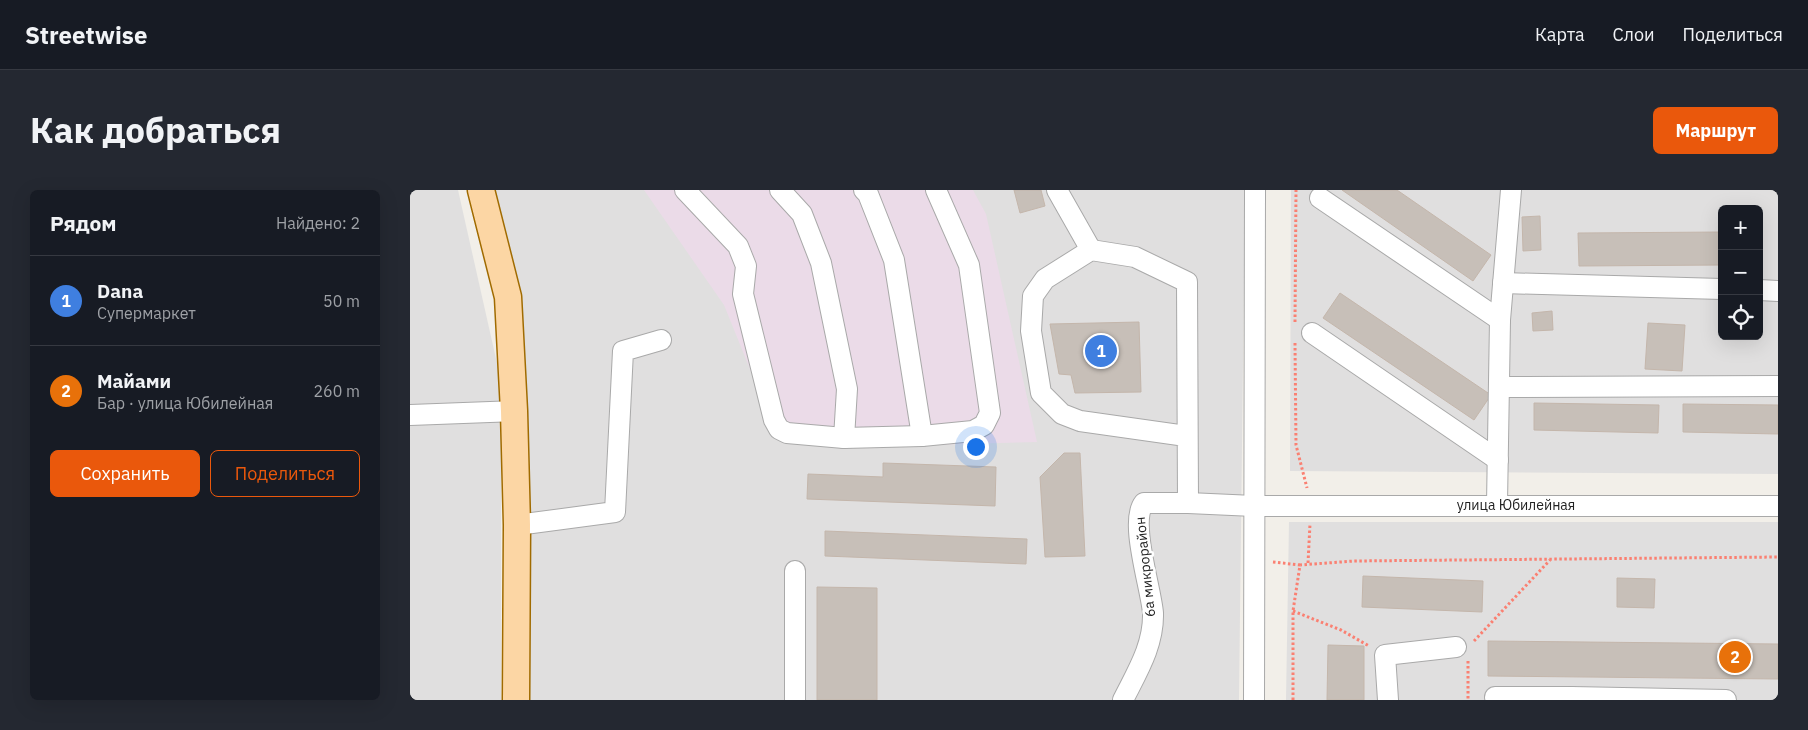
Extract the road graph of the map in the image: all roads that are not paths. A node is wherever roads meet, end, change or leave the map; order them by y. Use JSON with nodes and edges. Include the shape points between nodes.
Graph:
{"nodes":[{"id":1,"x":481,"y":190,"type":"edge"},
{"id":2,"x":685,"y":190,"type":"edge"},
{"id":3,"x":780,"y":190,"type":"edge"},
{"id":4,"x":864,"y":190,"type":"edge"},
{"id":5,"x":936,"y":190,"type":"edge"},
{"id":6,"x":1057,"y":190,"type":"edge"},
{"id":7,"x":1255,"y":190,"type":"edge"},
{"id":8,"x":1511,"y":190,"type":"edge"},
{"id":9,"x":1320,"y":198,"type":"dead end"},
{"id":10,"x":1091,"y":250,"type":"junction"},
{"id":11,"x":1503,"y":283,"type":"junction"},
{"id":12,"x":1718,"y":289,"type":"edge"},
{"id":13,"x":1763,"y":290,"type":"edge"},
{"id":14,"x":1778,"y":291,"type":"edge"},
{"id":15,"x":1500,"y":320,"type":"junction"},
{"id":16,"x":1301,"y":335,"type":"road end"},
{"id":17,"x":661,"y":340,"type":"dead end"},
{"id":18,"x":1778,"y":386,"type":"edge"},
{"id":19,"x":1499,"y":387,"type":"junction"},
{"id":20,"x":514,"y":411,"type":"junction"},
{"id":21,"x":410,"y":415,"type":"edge"},
{"id":22,"x":922,"y":436,"type":"junction"},
{"id":23,"x":1186,"y":436,"type":"junction"},
{"id":24,"x":844,"y":438,"type":"junction"},
{"id":25,"x":1498,"y":460,"type":"junction"},
{"id":26,"x":1188,"y":503,"type":"junction"},
{"id":27,"x":1497,"y":504,"type":"junction"},
{"id":28,"x":1254,"y":506,"type":"junction"},
{"id":29,"x":1778,"y":506,"type":"edge"},
{"id":30,"x":517,"y":525,"type":"junction"},
{"id":31,"x":795,"y":571,"type":"dead end"},
{"id":32,"x":1465,"y":648,"type":"road end"},
{"id":33,"x":1495,"y":697,"type":"dead end"},
{"id":34,"x":1571,"y":699,"type":"edge"},
{"id":35,"x":516,"y":700,"type":"edge"},
{"id":36,"x":795,"y":700,"type":"edge"},
{"id":37,"x":1123,"y":700,"type":"edge"},
{"id":38,"x":1254,"y":700,"type":"edge"},
{"id":39,"x":1388,"y":700,"type":"edge"},
{"id":40,"x":1726,"y":700,"type":"edge"}],
"edges":[{"from":1,"to":20,"type":"main road","via":[[508,297]]},
{"from":2,"to":24,"type":"street","via":[[738,246],[746,266],[743,294],[774,420],[779,429],[787,433]]},
{"from":3,"to":24,"type":"street","via":[[802,214],[821,263],[847,389]]},
{"from":4,"to":22,"type":"street","via":[[894,260]]},
{"from":5,"to":22,"type":"street","via":[[969,265],[990,413],[984,425],[973,431]]},
{"from":6,"to":10,"type":"street"},
{"from":7,"to":28,"type":"street"},
{"from":8,"to":11,"type":"street"},
{"from":9,"to":15,"type":"street"},
{"from":10,"to":23,"type":"street","via":[[1135,257],[1187,282]]},
{"from":10,"to":23,"type":"street","via":[[1045,279],[1033,296],[1031,331],[1041,393],[1062,414],[1080,421]]},
{"from":11,"to":12,"type":"street"},
{"from":11,"to":15,"type":"street"},
{"from":13,"to":14,"type":"street"},
{"from":15,"to":19,"type":"street"},
{"from":16,"to":25,"type":"street"},
{"from":17,"to":30,"type":"street","via":[[623,351],[615,512]]},
{"from":18,"to":19,"type":"street"},
{"from":19,"to":25,"type":"street"},
{"from":20,"to":21,"type":"street"},
{"from":20,"to":30,"type":"main road"},
{"from":22,"to":24,"type":"street"},
{"from":23,"to":26,"type":"street"},
{"from":25,"to":27,"type":"street"},
{"from":26,"to":28,"type":"street","name":"улица Юбилейная"},
{"from":26,"to":37,"type":"street","name":"6а микрорайон","via":[[1144,503],[1140,508],[1140,536],[1153,614],[1148,652]]},
{"from":27,"to":28,"type":"street","name":"улица Юбилейная"},
{"from":27,"to":29,"type":"street","name":"улица Юбилейная"},
{"from":28,"to":38,"type":"street"},
{"from":30,"to":35,"type":"main road"},
{"from":31,"to":36,"type":"street"},
{"from":32,"to":39,"type":"street","via":[[1385,655]]},
{"from":33,"to":34,"type":"street"},
{"from":34,"to":40,"type":"street"}]}
